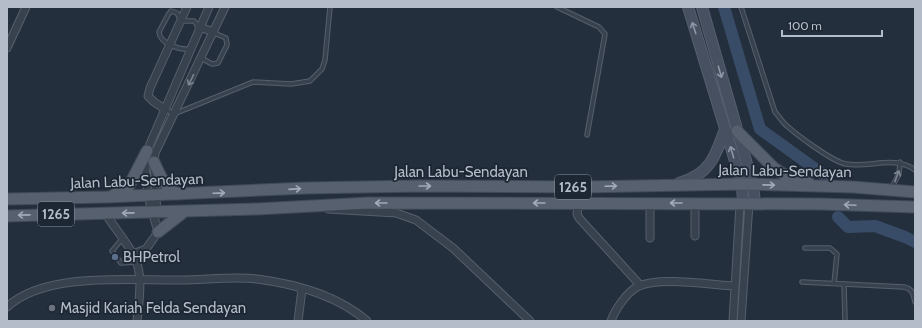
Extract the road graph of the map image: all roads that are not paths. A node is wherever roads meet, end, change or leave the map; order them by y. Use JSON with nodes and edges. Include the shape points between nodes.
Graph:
{"nodes":[{"id":1,"x":26,"y":7,"type":"edge"},
{"id":2,"x":187,"y":7,"type":"edge"},
{"id":3,"x":209,"y":7,"type":"edge"},
{"id":4,"x":225,"y":7,"type":"edge"},
{"id":5,"x":330,"y":7,"type":"edge"},
{"id":6,"x":557,"y":7,"type":"edge"},
{"id":7,"x":688,"y":7,"type":"edge"},
{"id":8,"x":702,"y":7,"type":"edge"},
{"id":9,"x":741,"y":7,"type":"edge"},
{"id":10,"x":181,"y":21,"type":"junction"},
{"id":11,"x":200,"y":27,"type":"junction"},
{"id":12,"x":214,"y":32,"type":"junction"},
{"id":13,"x":170,"y":44,"type":"junction"},
{"id":14,"x":7,"y":48,"type":"edge"},
{"id":15,"x":190,"y":49,"type":"junction"},
{"id":16,"x":202,"y":58,"type":"junction"},
{"id":17,"x":165,"y":109,"type":"junction"},
{"id":18,"x":174,"y":114,"type":"junction"},
{"id":19,"x":731,"y":130,"type":"junction"},
{"id":20,"x":587,"y":134,"type":"dead end"},
{"id":21,"x":147,"y":151,"type":"junction"},
{"id":22,"x":154,"y":162,"type":"junction"},
{"id":23,"x":900,"y":162,"type":"junction"},
{"id":24,"x":915,"y":170,"type":"edge"},
{"id":25,"x":673,"y":185,"type":"junction"},
{"id":26,"x":747,"y":185,"type":"junction"},
{"id":27,"x":821,"y":186,"type":"junction"},
{"id":28,"x":891,"y":190,"type":"junction"},
{"id":29,"x":915,"y":192,"type":"edge"},
{"id":30,"x":183,"y":194,"type":"junction"},
{"id":31,"x":152,"y":195,"type":"junction"},
{"id":32,"x":107,"y":197,"type":"junction"},
{"id":33,"x":7,"y":199,"type":"edge"},
{"id":34,"x":580,"y":203,"type":"junction"},
{"id":35,"x":650,"y":203,"type":"junction"},
{"id":36,"x":695,"y":204,"type":"junction"},
{"id":37,"x":747,"y":204,"type":"junction"},
{"id":38,"x":324,"y":205,"type":"junction"},
{"id":39,"x":915,"y":207,"type":"edge"},
{"id":40,"x":185,"y":211,"type":"junction"},
{"id":41,"x":105,"y":213,"type":"junction"},
{"id":42,"x":7,"y":216,"type":"edge"},
{"id":43,"x":156,"y":219,"type":"junction"},
{"id":44,"x":696,"y":236,"type":"dead end"},
{"id":45,"x":650,"y":238,"type":"dead end"},
{"id":46,"x":122,"y":239,"type":"junction"},
{"id":47,"x":805,"y":248,"type":"dead end"},
{"id":48,"x":133,"y":254,"type":"junction"},
{"id":49,"x":136,"y":262,"type":"junction"},
{"id":50,"x":140,"y":281,"type":"junction"},
{"id":51,"x":802,"y":282,"type":"dead end"},
{"id":52,"x":834,"y":284,"type":"junction"},
{"id":53,"x":844,"y":284,"type":"junction"},
{"id":54,"x":640,"y":286,"type":"junction"},
{"id":55,"x":735,"y":286,"type":"junction"},
{"id":56,"x":302,"y":289,"type":"junction"},
{"id":57,"x":915,"y":302,"type":"edge"},
{"id":58,"x":7,"y":307,"type":"edge"},
{"id":59,"x":137,"y":321,"type":"edge"},
{"id":60,"x":298,"y":321,"type":"edge"},
{"id":61,"x":367,"y":321,"type":"edge"},
{"id":62,"x":530,"y":321,"type":"edge"},
{"id":63,"x":611,"y":321,"type":"edge"},
{"id":64,"x":733,"y":321,"type":"edge"},
{"id":65,"x":741,"y":321,"type":"edge"},
{"id":66,"x":845,"y":321,"type":"edge"}],
"edges":[{"from":1,"to":14,"type":"street"},
{"from":2,"to":10,"type":"street"},
{"from":3,"to":11,"type":"street"},
{"from":4,"to":12,"type":"street"},
{"from":5,"to":18,"type":"lane","via":[[325,60],[322,69],[310,81],[291,84],[253,82]]},
{"from":6,"to":20,"type":"lane","via":[[599,27],[605,34]]},
{"from":19,"to":7,"type":"main road","one_way":true},
{"from":8,"to":19,"type":"main road","one_way":true},
{"from":9,"to":23,"type":"lane","via":[[775,112],[786,126],[834,159],[846,164]]},
{"from":10,"to":11,"type":"lane","via":[[194,21]]},
{"from":10,"to":13,"type":"street"},
{"from":10,"to":13,"type":"lane","via":[[177,13],[169,12],[160,37]]},
{"from":11,"to":12,"type":"street"},
{"from":11,"to":15,"type":"street"},
{"from":12,"to":16,"type":"street"},
{"from":12,"to":16,"type":"lane","via":[[226,38],[227,45],[218,63],[212,64]]},
{"from":13,"to":15,"type":"lane","via":[[181,50]]},
{"from":13,"to":17,"type":"street","via":[[148,96]]},
{"from":15,"to":17,"type":"street"},
{"from":16,"to":18,"type":"street","one_way":true},
{"from":17,"to":18,"type":"lane"},
{"from":17,"to":21,"type":"street"},
{"from":18,"to":22,"type":"street","via":[[155,153]]},
{"from":19,"to":25,"type":"main road","via":[[708,167],[690,180]]},
{"from":19,"to":26,"type":"main road"},
{"from":19,"to":27,"type":"main road","via":[[783,174]]},
{"from":21,"to":31,"type":"street","via":[[145,162]]},
{"from":21,"to":32,"type":"main road","via":[[129,186]]},
{"from":22,"to":30,"type":"main road","via":[[166,186],[176,193]]},
{"from":22,"to":31,"type":"street"},
{"from":23,"to":24,"type":"lane"},
{"from":28,"to":23,"type":"lane","one_way":true,"via":[[899,174]]},
{"from":25,"to":26,"type":"main road","name":"Jalan Labu-Sendayan","number":"1265"},
{"from":30,"to":25,"type":"main road","name":"Jalan Labu-Sendayan","number":"1265","one_way":true,"via":[[357,187]]},
{"from":26,"to":27,"type":"main road","name":"Jalan Labu-Sendayan","number":"1265","one_way":true},
{"from":26,"to":37,"type":"main road"},
{"from":27,"to":28,"type":"main road","name":"Jalan Labu-Sendayan","number":"1265"},
{"from":28,"to":29,"type":"main road","name":"Jalan Labu-Sendayan","number":"1265"},
{"from":30,"to":31,"type":"main road","name":"Jalan Labu-Sendayan","number":"1265"},
{"from":31,"to":32,"type":"main road","name":"Jalan Labu-Sendayan","number":"1265"},
{"from":31,"to":43,"type":"street"},
{"from":32,"to":33,"type":"main road","name":"Jalan Labu-Sendayan","number":"1265"},
{"from":34,"to":35,"type":"main road","name":"Jalan Labu-Sendayan","number":"1265"},
{"from":34,"to":38,"type":"main road","name":"Jalan Labu-Sendayan","number":"1265","one_way":true},
{"from":34,"to":54,"type":"street","via":[[577,214],[579,218]]},
{"from":36,"to":35,"type":"main road","name":"Jalan Labu-Sendayan","number":"1265","one_way":true},
{"from":35,"to":45,"type":"street"},
{"from":36,"to":37,"type":"main road","name":"Jalan Labu-Sendayan","number":"1265"},
{"from":36,"to":44,"type":"street"},
{"from":39,"to":37,"type":"main road","name":"Jalan Labu-Sendayan","number":"1265","one_way":true},
{"from":37,"to":55,"type":"street"},
{"from":37,"to":65,"type":"street"},
{"from":38,"to":40,"type":"main road","name":"Jalan Labu-Sendayan","number":"1265"},
{"from":38,"to":62,"type":"street","via":[[331,210],[396,213],[416,220],[453,248]]},
{"from":40,"to":43,"type":"main road","name":"Jalan Labu-Sendayan","number":"1265"},
{"from":40,"to":43,"type":"main road"},
{"from":41,"to":42,"type":"main road","name":"Jalan Labu-Sendayan","number":"1265","one_way":true},
{"from":43,"to":41,"type":"main road","name":"Jalan Labu-Sendayan","number":"1265","one_way":true},
{"from":41,"to":46,"type":"street"},
{"from":43,"to":48,"type":"street","via":[[146,249]]},
{"from":46,"to":48,"type":"street"},
{"from":46,"to":49,"type":"lane","via":[[112,251],[121,263]]},
{"from":47,"to":52,"type":"lane","via":[[830,248],[837,254]]},
{"from":48,"to":49,"type":"street"},
{"from":49,"to":50,"type":"street"},
{"from":50,"to":56,"type":"street","via":[[256,279]]},
{"from":50,"to":58,"type":"street","via":[[66,282],[42,289]]},
{"from":50,"to":59,"type":"street"},
{"from":51,"to":52,"type":"lane"},
{"from":52,"to":53,"type":"lane"},
{"from":53,"to":57,"type":"lane","via":[[904,287],[913,292]]},
{"from":53,"to":66,"type":"lane"},
{"from":54,"to":55,"type":"street","via":[[664,282]]},
{"from":54,"to":63,"type":"street","via":[[627,296]]},
{"from":55,"to":64,"type":"street"},
{"from":56,"to":60,"type":"street"},
{"from":56,"to":61,"type":"street","via":[[320,294]]}]}
